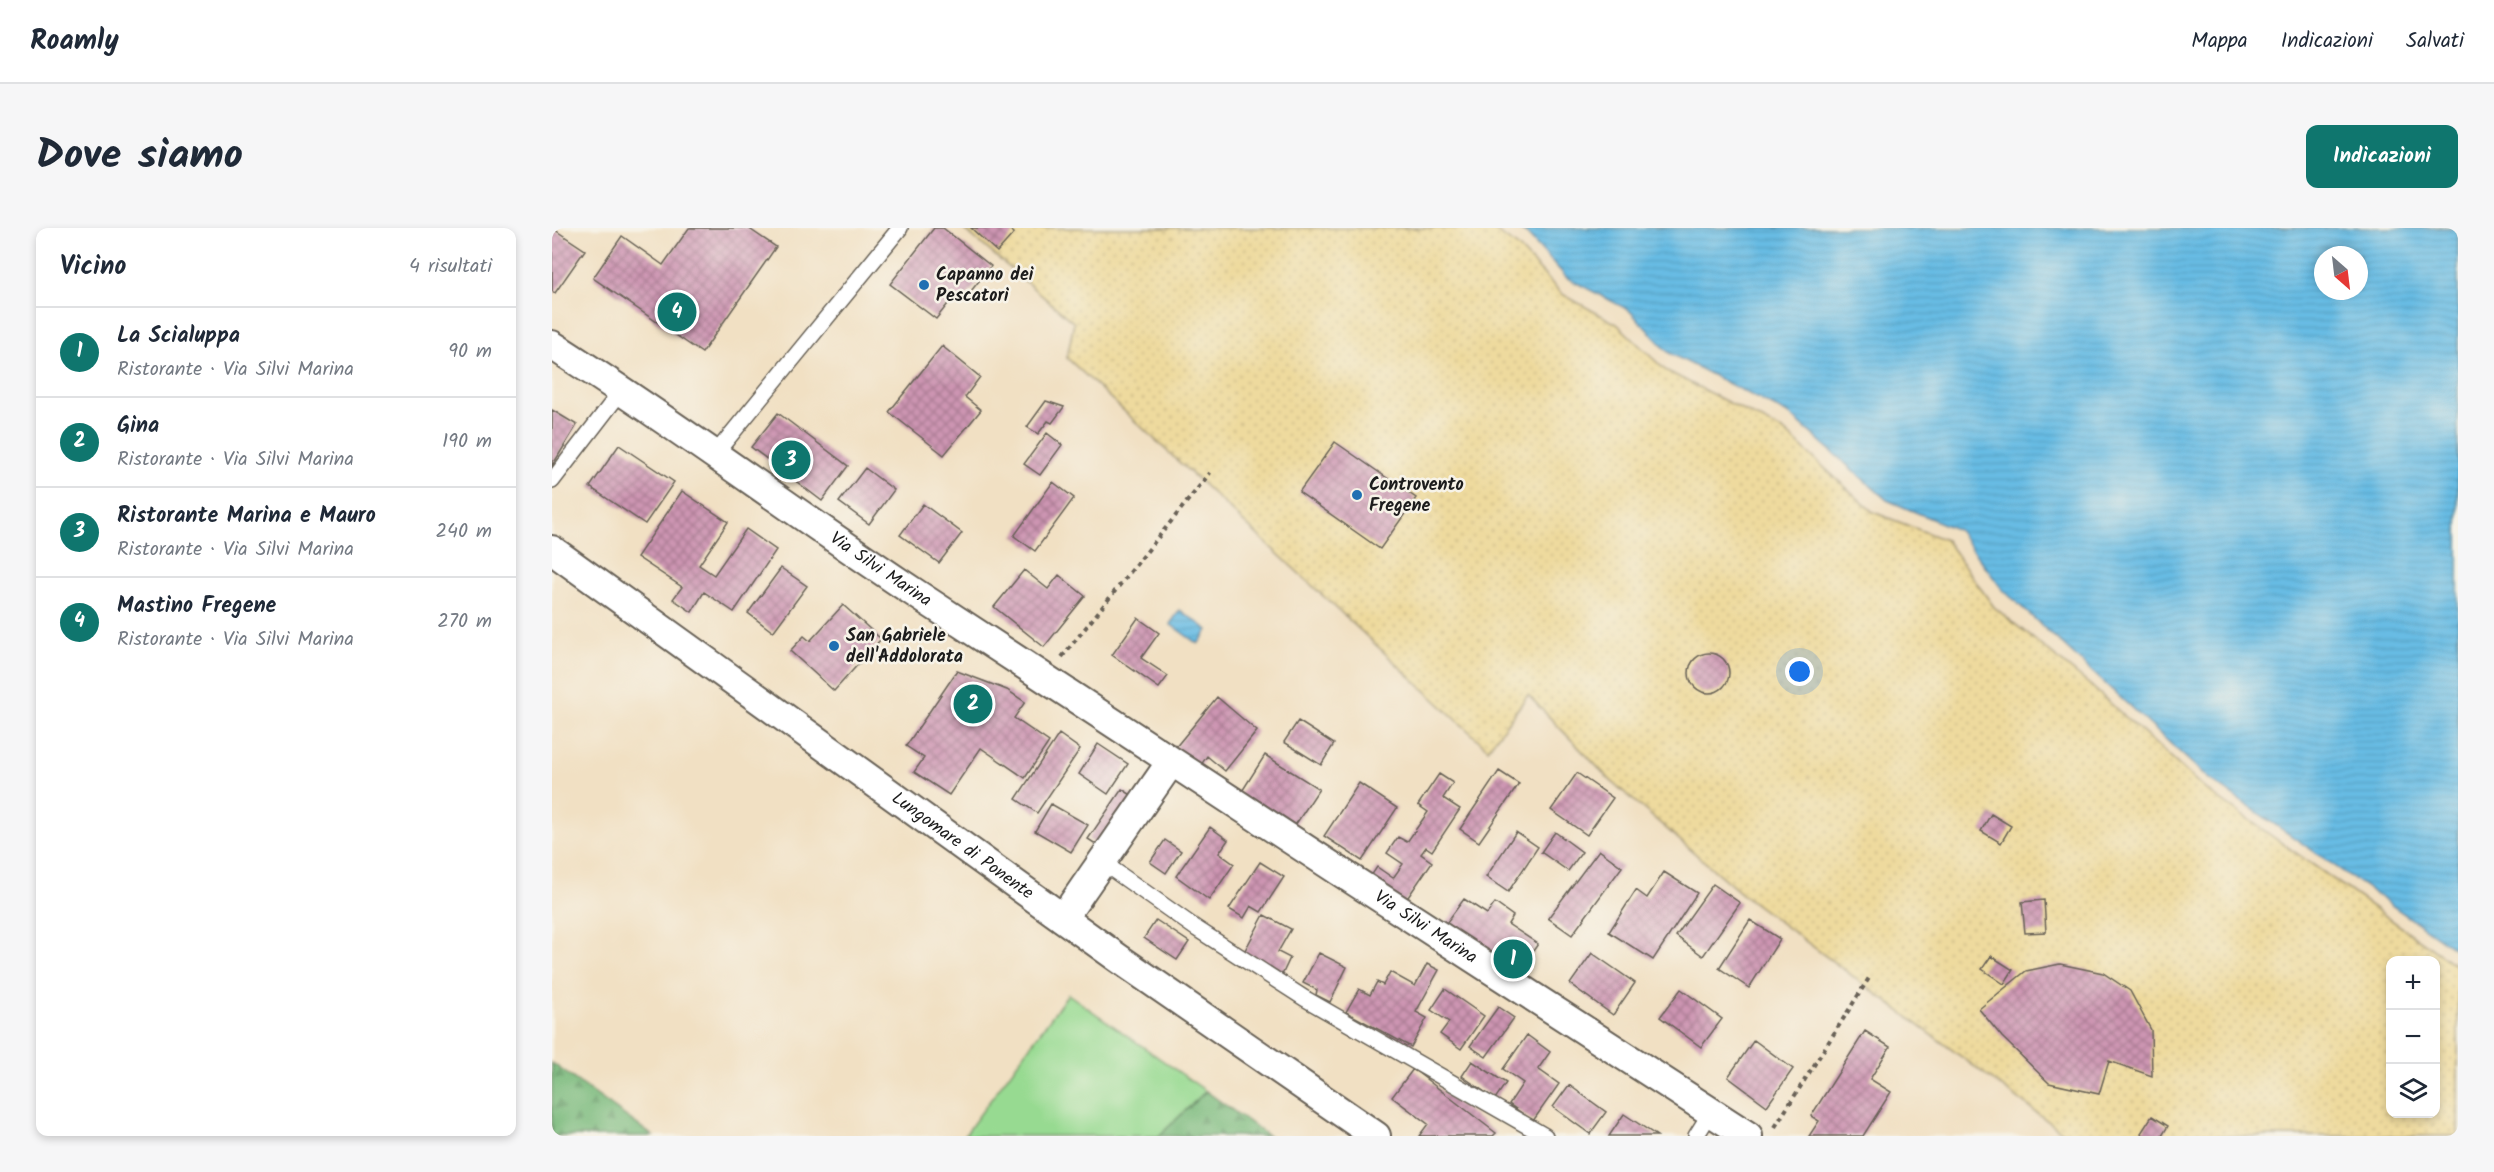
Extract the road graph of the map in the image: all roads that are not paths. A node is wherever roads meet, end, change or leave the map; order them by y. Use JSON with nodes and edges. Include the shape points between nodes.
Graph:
{"nodes":[{"id":1,"x":900,"y":228,"type":"edge"},
{"id":2,"x":552,"y":345,"type":"edge"},
{"id":3,"x":622,"y":390,"type":"junction"},
{"id":4,"x":715,"y":454,"type":"junction"},
{"id":5,"x":552,"y":481,"type":"edge"},
{"id":6,"x":552,"y":550,"type":"edge"},
{"id":7,"x":1171,"y":762,"type":"junction"},
{"id":8,"x":1102,"y":862,"type":"junction"},
{"id":9,"x":1063,"y":918,"type":"junction"},
{"id":10,"x":1711,"y":1112,"type":"junction"},
{"id":11,"x":1377,"y":1136,"type":"edge"},
{"id":12,"x":1545,"y":1136,"type":"edge"},
{"id":13,"x":1696,"y":1136,"type":"edge"},
{"id":14,"x":1748,"y":1136,"type":"edge"}],
"edges":[{"from":1,"to":4,"type":"lane"},
{"from":2,"to":3,"type":"street","name":"Via Silvi Marina"},
{"from":3,"to":4,"type":"street","name":"Via Silvi Marina"},
{"from":3,"to":5,"type":"lane"},
{"from":4,"to":7,"type":"street","name":"Via Silvi Marina","via":[[839,542]]},
{"from":6,"to":9,"type":"street","name":"Lungomare di Ponente"},
{"from":7,"to":8,"type":"street"},
{"from":7,"to":10,"type":"street","name":"Via Silvi Marina"},
{"from":8,"to":9,"type":"street"},
{"from":8,"to":12,"type":"lane","via":[[1304,998]]},
{"from":9,"to":11,"type":"street","name":"Lungomare di Ponente"},
{"from":10,"to":13,"type":"lane"},
{"from":10,"to":14,"type":"street","name":"Via Silvi Marina"}]}
